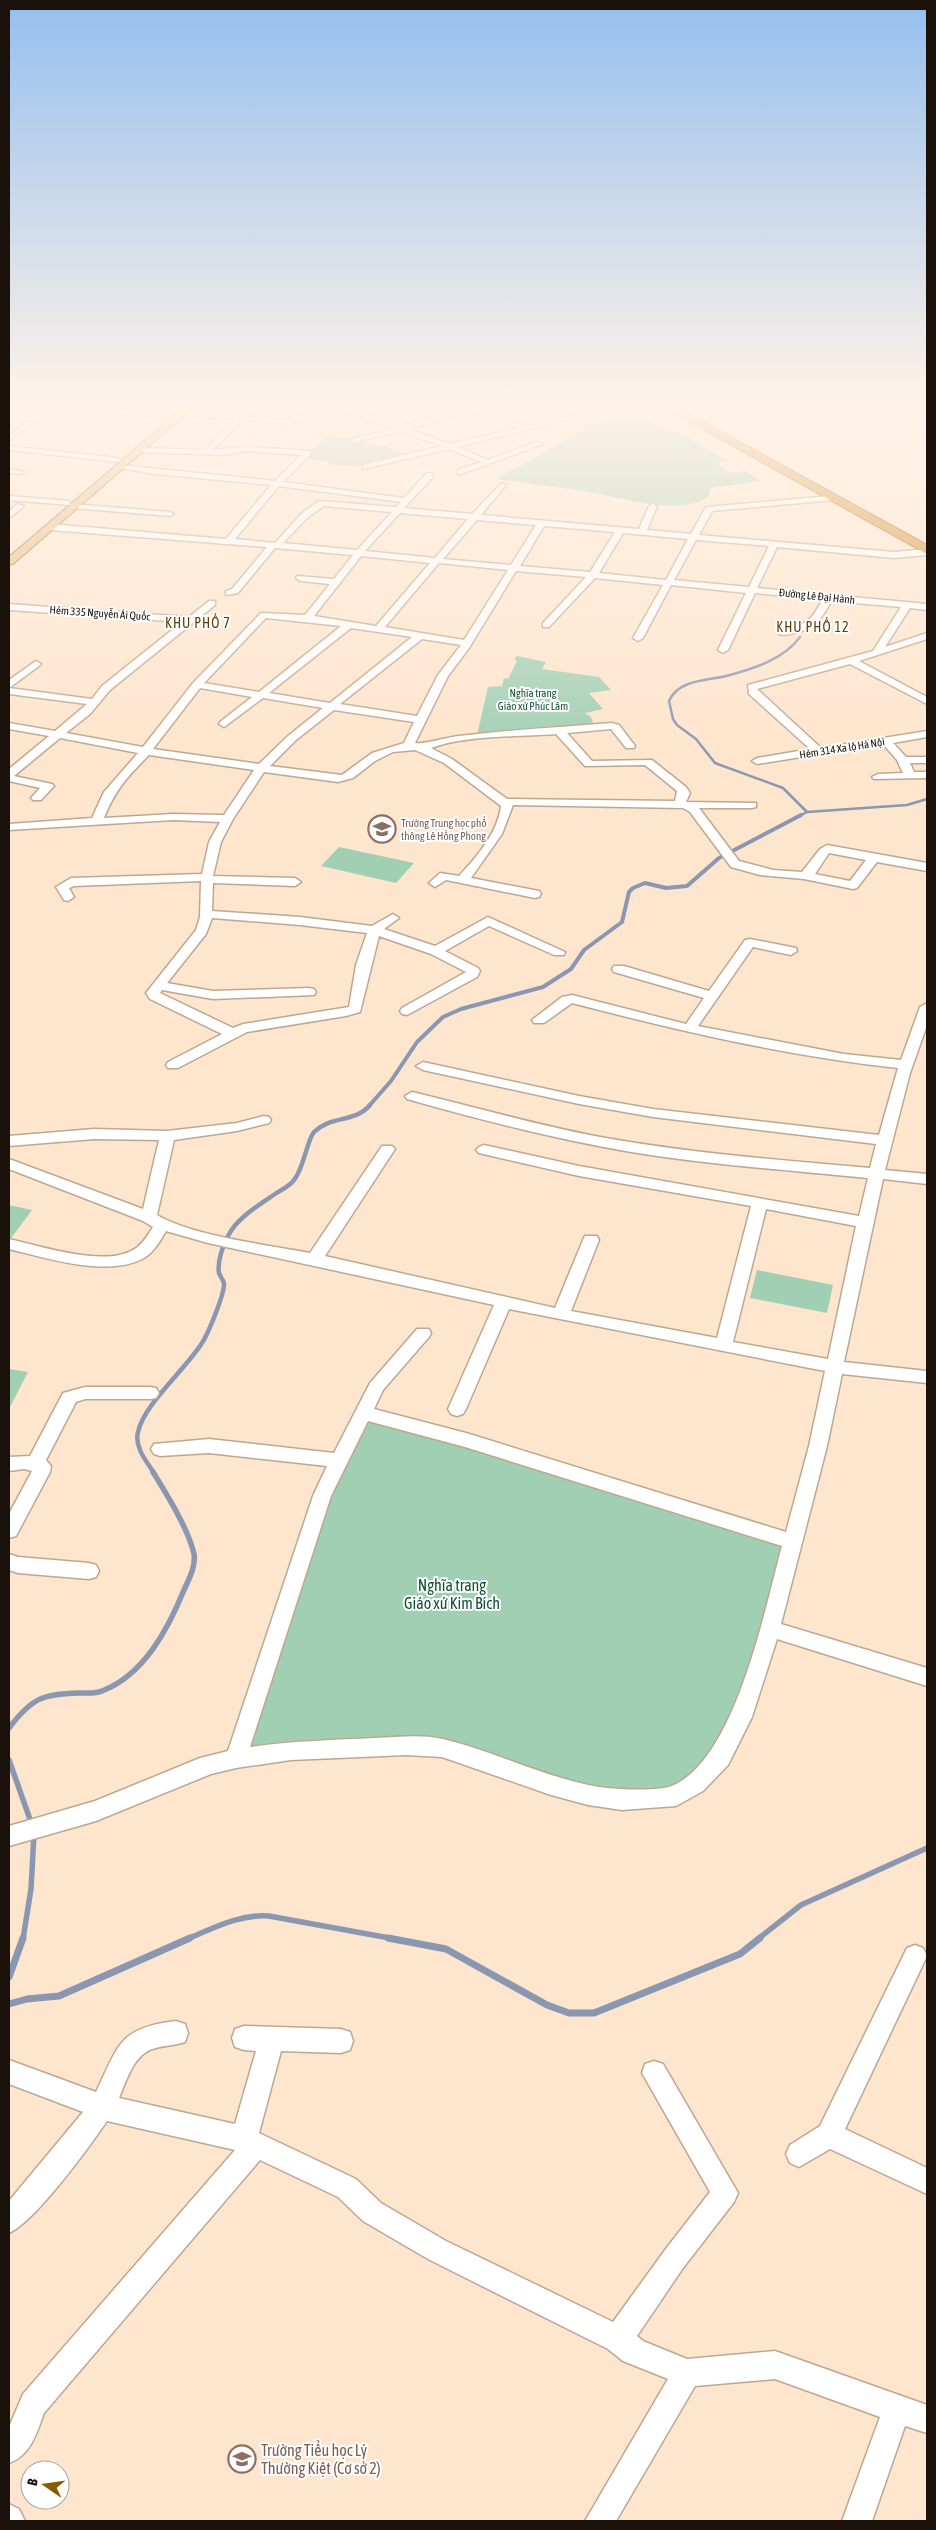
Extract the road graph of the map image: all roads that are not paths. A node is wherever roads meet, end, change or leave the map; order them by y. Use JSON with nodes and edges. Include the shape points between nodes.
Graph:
{"nodes":[{"id":1,"x":43,"y":525,"type":"edge"},
{"id":2,"x":240,"y":525,"type":"edge"},
{"id":3,"x":294,"y":525,"type":"edge"},
{"id":4,"x":384,"y":525,"type":"edge"},
{"id":5,"x":467,"y":525,"type":"edge"},
{"id":6,"x":540,"y":525,"type":"edge"},
{"id":7,"x":553,"y":525,"type":"edge"},
{"id":8,"x":645,"y":525,"type":"edge"},
{"id":9,"x":701,"y":525,"type":"edge"},
{"id":10,"x":883,"y":525,"type":"edge"},
{"id":11,"x":893,"y":525,"type":"edge"},
{"id":12,"x":50,"y":527,"type":"joint"},
{"id":13,"x":620,"y":531,"type":"junction"},
{"id":14,"x":642,"y":533,"type":"junction"},
{"id":15,"x":695,"y":537,"type":"junction"},
{"id":16,"x":229,"y":541,"type":"junction"},
{"id":17,"x":927,"y":542,"type":"edge"},
{"id":18,"x":774,"y":544,"type":"junction"},
{"id":19,"x":275,"y":545,"type":"junction"},
{"id":20,"x":927,"y":551,"type":"edge"},
{"id":21,"x":9,"y":553,"type":"edge"},
{"id":22,"x":359,"y":553,"type":"junction"},
{"id":23,"x":436,"y":560,"type":"junction"},
{"id":24,"x":9,"y":562,"type":"edge"},
{"id":25,"x":514,"y":568,"type":"junction"},
{"id":26,"x":593,"y":575,"type":"junction"},
{"id":27,"x":300,"y":578,"type":"dead end"},
{"id":28,"x":337,"y":582,"type":"junction"},
{"id":29,"x":669,"y":582,"type":"junction"},
{"id":30,"x":753,"y":590,"type":"junction"},
{"id":31,"x":229,"y":593,"type":"dead end"},
{"id":32,"x":828,"y":597,"type":"junction"},
{"id":33,"x":212,"y":603,"type":"dead end"},
{"id":34,"x":907,"y":605,"type":"junction"},
{"id":35,"x":9,"y":607,"type":"edge"},
{"id":36,"x":927,"y":607,"type":"edge"},
{"id":37,"x":145,"y":616,"type":"junction"},
{"id":38,"x":308,"y":618,"type":"junction"},
{"id":39,"x":191,"y":620,"type":"junction"},
{"id":40,"x":350,"y":624,"type":"junction"},
{"id":41,"x":546,"y":625,"type":"dead end"},
{"id":42,"x":135,"y":628,"type":"dead end"},
{"id":43,"x":378,"y":629,"type":"junction"},
{"id":44,"x":782,"y":632,"type":"dead end"},
{"id":45,"x":420,"y":636,"type":"junction"},
{"id":46,"x":927,"y":636,"type":"edge"},
{"id":47,"x":638,"y":638,"type":"dead end"},
{"id":48,"x":467,"y":643,"type":"junction"},
{"id":49,"x":723,"y":650,"type":"dead end"},
{"id":50,"x":877,"y":652,"type":"junction"},
{"id":51,"x":851,"y":660,"type":"junction"},
{"id":52,"x":36,"y":664,"type":"dead end"},
{"id":53,"x":9,"y":685,"type":"edge"},
{"id":54,"x":197,"y":685,"type":"junction"},
{"id":55,"x":9,"y":691,"type":"edge"},
{"id":56,"x":261,"y":694,"type":"junction"},
{"id":57,"x":927,"y":701,"type":"edge"},
{"id":58,"x":92,"y":702,"type":"junction"},
{"id":59,"x":331,"y":707,"type":"junction"},
{"id":60,"x":420,"y":720,"type":"junction"},
{"id":61,"x":224,"y":724,"type":"dead end"},
{"id":62,"x":9,"y":726,"type":"edge"},
{"id":63,"x":559,"y":730,"type":"junction"},
{"id":64,"x":927,"y":734,"type":"edge"},
{"id":65,"x":59,"y":735,"type":"junction"},
{"id":66,"x":886,"y":741,"type":"junction"},
{"id":67,"x":408,"y":746,"type":"junction"},
{"id":68,"x":630,"y":746,"type":"dead end"},
{"id":69,"x":422,"y":748,"type":"junction"},
{"id":70,"x":146,"y":750,"type":"junction"},
{"id":71,"x":818,"y":751,"type":"junction"},
{"id":72,"x":903,"y":760,"type":"junction"},
{"id":73,"x":927,"y":760,"type":"edge"},
{"id":74,"x":757,"y":761,"type":"dead end"},
{"id":75,"x":261,"y":768,"type":"junction"},
{"id":76,"x":9,"y":774,"type":"edge"},
{"id":77,"x":910,"y":775,"type":"junction"},
{"id":78,"x":924,"y":775,"type":"dead end"},
{"id":79,"x":878,"y":777,"type":"dead end"},
{"id":80,"x":9,"y":778,"type":"edge"},
{"id":81,"x":37,"y":798,"type":"dead end"},
{"id":82,"x":504,"y":802,"type":"junction"},
{"id":83,"x":682,"y":804,"type":"junction"},
{"id":84,"x":752,"y":805,"type":"dead end"},
{"id":85,"x":227,"y":819,"type":"junction"},
{"id":86,"x":96,"y":822,"type":"junction"},
{"id":87,"x":9,"y":827,"type":"edge"},
{"id":88,"x":874,"y":856,"type":"junction"},
{"id":89,"x":925,"y":863,"type":"edge"},
{"id":90,"x":806,"y":876,"type":"junction"},
{"id":91,"x":207,"y":878,"type":"junction"},
{"id":92,"x":462,"y":880,"type":"junction"},
{"id":93,"x":295,"y":882,"type":"dead end"},
{"id":94,"x":435,"y":883,"type":"dead end"},
{"id":95,"x":535,"y":894,"type":"dead end"},
{"id":96,"x":68,"y":897,"type":"dead end"},
{"id":97,"x":206,"y":914,"type":"junction"},
{"id":98,"x":394,"y":918,"type":"dead end"},
{"id":99,"x":374,"y":930,"type":"junction"},
{"id":100,"x":436,"y":951,"type":"junction"},
{"id":101,"x":791,"y":951,"type":"dead end"},
{"id":102,"x":559,"y":952,"type":"dead end"},
{"id":103,"x":619,"y":969,"type":"dead end"},
{"id":104,"x":158,"y":985,"type":"junction"},
{"id":105,"x":309,"y":992,"type":"dead end"},
{"id":106,"x":712,"y":996,"type":"junction"},
{"id":107,"x":927,"y":1006,"type":"edge"},
{"id":108,"x":408,"y":1011,"type":"dead end"},
{"id":109,"x":539,"y":1020,"type":"dead end"},
{"id":110,"x":688,"y":1029,"type":"junction"},
{"id":111,"x":232,"y":1033,"type":"junction"},
{"id":112,"x":173,"y":1065,"type":"dead end"},
{"id":113,"x":906,"y":1065,"type":"junction"},
{"id":114,"x":423,"y":1066,"type":"dead end"},
{"id":115,"x":412,"y":1096,"type":"dead end"},
{"id":116,"x":264,"y":1120,"type":"dead end"},
{"id":117,"x":167,"y":1136,"type":"junction"},
{"id":118,"x":884,"y":1140,"type":"junction"},
{"id":119,"x":9,"y":1141,"type":"edge"},
{"id":120,"x":387,"y":1149,"type":"dead end"},
{"id":121,"x":484,"y":1150,"type":"dead end"},
{"id":122,"x":9,"y":1164,"type":"edge"},
{"id":123,"x":876,"y":1173,"type":"junction"},
{"id":124,"x":927,"y":1179,"type":"edge"},
{"id":125,"x":760,"y":1203,"type":"junction"},
{"id":126,"x":155,"y":1221,"type":"junction"},
{"id":127,"x":865,"y":1222,"type":"junction"},
{"id":128,"x":591,"y":1240,"type":"dead end"},
{"id":129,"x":9,"y":1244,"type":"edge"},
{"id":130,"x":315,"y":1259,"type":"junction"},
{"id":131,"x":504,"y":1302,"type":"junction"},
{"id":132,"x":561,"y":1315,"type":"junction"},
{"id":133,"x":423,"y":1333,"type":"dead end"},
{"id":134,"x":724,"y":1344,"type":"junction"},
{"id":135,"x":836,"y":1367,"type":"junction"},
{"id":136,"x":927,"y":1378,"type":"edge"},
{"id":137,"x":150,"y":1393,"type":"dead end"},
{"id":138,"x":458,"y":1409,"type":"dead end"},
{"id":139,"x":364,"y":1413,"type":"junction"},
{"id":140,"x":160,"y":1449,"type":"dead end"},
{"id":141,"x":340,"y":1461,"type":"junction"},
{"id":142,"x":36,"y":1463,"type":"junction"},
{"id":143,"x":9,"y":1464,"type":"edge"},
{"id":144,"x":9,"y":1531,"type":"edge"},
{"id":145,"x":793,"y":1542,"type":"junction"},
{"id":146,"x":9,"y":1562,"type":"edge"},
{"id":147,"x":89,"y":1571,"type":"dead end"},
{"id":148,"x":770,"y":1629,"type":"junction"},
{"id":149,"x":927,"y":1677,"type":"edge"},
{"id":150,"x":236,"y":1758,"type":"junction"},
{"id":151,"x":14,"y":1835,"type":"edge"},
{"id":152,"x":915,"y":1956,"type":"dead end"},
{"id":153,"x":176,"y":2033,"type":"dead end"},
{"id":154,"x":244,"y":2038,"type":"dead end"},
{"id":155,"x":272,"y":2039,"type":"junction"},
{"id":156,"x":341,"y":2041,"type":"dead end"},
{"id":157,"x":9,"y":2072,"type":"edge"},
{"id":158,"x":654,"y":2073,"type":"dead end"},
{"id":159,"x":102,"y":2107,"type":"junction"},
{"id":160,"x":829,"y":2135,"type":"junction"},
{"id":161,"x":250,"y":2142,"type":"junction"},
{"id":162,"x":799,"y":2154,"type":"dead end"},
{"id":163,"x":927,"y":2181,"type":"edge"},
{"id":164,"x":9,"y":2220,"type":"edge"},
{"id":165,"x":618,"y":2340,"type":"junction"},
{"id":166,"x":688,"y":2373,"type":"junction"},
{"id":167,"x":897,"y":2409,"type":"junction"},
{"id":168,"x":927,"y":2418,"type":"edge"},
{"id":169,"x":9,"y":2449,"type":"edge"},
{"id":170,"x":600,"y":2521,"type":"edge"},
{"id":171,"x":857,"y":2521,"type":"edge"}],
"edges":[{"from":1,"to":21,"type":"main road"},
{"from":2,"to":16,"type":"street"},
{"from":3,"to":19,"type":"street"},
{"from":4,"to":22,"type":"street"},
{"from":5,"to":23,"type":"street"},
{"from":6,"to":25,"type":"street"},
{"from":7,"to":13,"type":"street"},
{"from":8,"to":14,"type":"street"},
{"from":9,"to":15,"type":"street"},
{"from":10,"to":20,"type":"highway"},
{"from":11,"to":17,"type":"highway"},
{"from":12,"to":16,"type":"street","name":"Đường Lê Đại Hành"},
{"from":12,"to":24,"type":"main road"},
{"from":13,"to":14,"type":"street"},
{"from":13,"to":26,"type":"street"},
{"from":14,"to":15,"type":"street"},
{"from":15,"to":18,"type":"street"},
{"from":15,"to":29,"type":"street"},
{"from":16,"to":19,"type":"street","name":"Đường Lê Đại Hành"},
{"from":18,"to":20,"type":"street","via":[[894,554]]},
{"from":18,"to":30,"type":"street"},
{"from":19,"to":22,"type":"street","name":"Đường Lê Đại Hành"},
{"from":19,"to":31,"type":"street","via":[[235,591]]},
{"from":22,"to":23,"type":"street","name":"Đường Lê Đại Hành"},
{"from":22,"to":28,"type":"street"},
{"from":23,"to":25,"type":"street","name":"Đường Lê Đại Hành"},
{"from":23,"to":43,"type":"street"},
{"from":25,"to":26,"type":"street","name":"Đường Lê Đại Hành"},
{"from":25,"to":48,"type":"street"},
{"from":26,"to":29,"type":"street","name":"Đường Lê Đại Hành"},
{"from":26,"to":41,"type":"street"},
{"from":27,"to":28,"type":"street"},
{"from":28,"to":38,"type":"street"},
{"from":29,"to":30,"type":"street","name":"Đường Lê Đại Hành"},
{"from":29,"to":47,"type":"street"},
{"from":30,"to":32,"type":"street","name":"Đường Lê Đại Hành"},
{"from":30,"to":49,"type":"street"},
{"from":32,"to":34,"type":"street","name":"Đường Lê Đại Hành"},
{"from":32,"to":44,"type":"street","via":[[813,624],[794,632]]},
{"from":33,"to":39,"type":"street"},
{"from":34,"to":36,"type":"street","name":"Đường Lê Đại Hành"},
{"from":34,"to":50,"type":"street"},
{"from":35,"to":37,"type":"street","name":"Hẻm 335 Nguyễn Ái Quốc"},
{"from":37,"to":39,"type":"street","name":"Hẻm 335 Nguyễn Ái Quốc"},
{"from":37,"to":42,"type":"street"},
{"from":38,"to":40,"type":"street"},
{"from":38,"to":54,"type":"street","via":[[264,615]]},
{"from":39,"to":58,"type":"street"},
{"from":40,"to":43,"type":"street"},
{"from":40,"to":56,"type":"street"},
{"from":43,"to":45,"type":"street"},
{"from":45,"to":48,"type":"street"},
{"from":45,"to":59,"type":"street"},
{"from":46,"to":50,"type":"street"},
{"from":48,"to":60,"type":"street","via":[[443,675]]},
{"from":50,"to":51,"type":"street"},
{"from":51,"to":57,"type":"street"},
{"from":51,"to":71,"type":"street","via":[[752,687],[753,692]]},
{"from":52,"to":53,"type":"street"},
{"from":54,"to":56,"type":"street"},
{"from":54,"to":70,"type":"street"},
{"from":55,"to":58,"type":"street"},
{"from":56,"to":59,"type":"street"},
{"from":56,"to":61,"type":"street"},
{"from":58,"to":65,"type":"street","via":[[86,712]]},
{"from":59,"to":60,"type":"street"},
{"from":59,"to":75,"type":"street"},
{"from":60,"to":67,"type":"street"},
{"from":62,"to":65,"type":"street"},
{"from":63,"to":68,"type":"street","via":[[612,726]]},
{"from":63,"to":69,"type":"street","via":[[474,736],[440,741]]},
{"from":63,"to":83,"type":"street","via":[[589,764],[650,763],[682,789]]},
{"from":64,"to":66,"type":"street","name":"Hẻm 314 Xa lộ Hà Nội"},
{"from":65,"to":70,"type":"street"},
{"from":65,"to":76,"type":"street"},
{"from":66,"to":71,"type":"street","name":"Hẻm 314 Xa lộ Hà Nội"},
{"from":66,"to":72,"type":"street"},
{"from":67,"to":69,"type":"street"},
{"from":67,"to":75,"type":"street","via":[[373,756],[345,779]]},
{"from":69,"to":82,"type":"street","via":[[447,758]]},
{"from":70,"to":75,"type":"street"},
{"from":70,"to":86,"type":"street","via":[[108,794]]},
{"from":71,"to":74,"type":"street","name":"Hẻm 314 Xa lộ Hà Nội"},
{"from":72,"to":73,"type":"street"},
{"from":72,"to":77,"type":"street"},
{"from":75,"to":85,"type":"street"},
{"from":77,"to":78,"type":"street"},
{"from":77,"to":79,"type":"street"},
{"from":80,"to":81,"type":"street","via":[[48,786]]},
{"from":82,"to":83,"type":"street"},
{"from":82,"to":92,"type":"street","via":[[508,810],[499,828],[481,858]]},
{"from":83,"to":84,"type":"street"},
{"from":83,"to":90,"type":"street","via":[[694,810],[732,862],[739,866]]},
{"from":85,"to":86,"type":"street","via":[[173,817]]},
{"from":85,"to":91,"type":"street","via":[[215,842]]},
{"from":86,"to":87,"type":"street"},
{"from":88,"to":89,"type":"street"},
{"from":88,"to":90,"type":"street","via":[[827,849]]},
{"from":88,"to":90,"type":"street","via":[[853,885]]},
{"from":91,"to":93,"type":"street"},
{"from":91,"to":96,"type":"street","via":[[71,882],[62,887]]},
{"from":91,"to":97,"type":"street"},
{"from":92,"to":94,"type":"street","via":[[444,876]]},
{"from":92,"to":95,"type":"street"},
{"from":97,"to":99,"type":"street"},
{"from":97,"to":104,"type":"street","via":[[202,931]]},
{"from":98,"to":99,"type":"street"},
{"from":99,"to":100,"type":"street"},
{"from":99,"to":111,"type":"street","via":[[363,965],[355,1009],[250,1026]]},
{"from":100,"to":102,"type":"street","via":[[488,921]]},
{"from":100,"to":108,"type":"street","via":[[473,972]]},
{"from":101,"to":106,"type":"street","via":[[750,943]]},
{"from":103,"to":106,"type":"street"},
{"from":104,"to":105,"type":"street","via":[[212,995]]},
{"from":104,"to":111,"type":"street","via":[[155,996]]},
{"from":106,"to":110,"type":"street"},
{"from":107,"to":113,"type":"street"},
{"from":109,"to":110,"type":"street","via":[[572,999]]},
{"from":110,"to":113,"type":"street","via":[[844,1058]]},
{"from":111,"to":112,"type":"street"},
{"from":113,"to":118,"type":"street"},
{"from":114,"to":118,"type":"street","via":[[653,1113]]},
{"from":115,"to":123,"type":"street","via":[[470,1113],[662,1152],[797,1168]]},
{"from":116,"to":117,"type":"street"},
{"from":117,"to":119,"type":"street","via":[[94,1134]]},
{"from":117,"to":126,"type":"street"},
{"from":118,"to":123,"type":"street"},
{"from":120,"to":130,"type":"street"},
{"from":121,"to":125,"type":"street"},
{"from":122,"to":126,"type":"street"},
{"from":123,"to":124,"type":"street"},
{"from":123,"to":127,"type":"street"},
{"from":125,"to":127,"type":"street"},
{"from":125,"to":134,"type":"street"},
{"from":126,"to":129,"type":"street","via":[[149,1245],[135,1256],[107,1261]]},
{"from":126,"to":130,"type":"street","via":[[208,1238]]},
{"from":127,"to":135,"type":"street"},
{"from":128,"to":132,"type":"street"},
{"from":130,"to":131,"type":"street"},
{"from":131,"to":132,"type":"street"},
{"from":131,"to":138,"type":"street"},
{"from":132,"to":134,"type":"street"},
{"from":133,"to":139,"type":"street","via":[[376,1387]]},
{"from":134,"to":135,"type":"street"},
{"from":135,"to":136,"type":"street"},
{"from":135,"to":145,"type":"street"},
{"from":137,"to":142,"type":"street","via":[[85,1393],[69,1398]]},
{"from":139,"to":141,"type":"street"},
{"from":139,"to":145,"type":"street","via":[[466,1440]]},
{"from":140,"to":141,"type":"street","via":[[209,1446]]},
{"from":141,"to":150,"type":"street","via":[[322,1496]]},
{"from":142,"to":143,"type":"street"},
{"from":142,"to":144,"type":"street","via":[[42,1466],[41,1472]]},
{"from":145,"to":148,"type":"street"},
{"from":146,"to":147,"type":"street"},
{"from":148,"to":149,"type":"street"},
{"from":148,"to":150,"type":"street","via":[[740,1717],[720,1758],[695,1784],[676,1796],[622,1800],[588,1795],[442,1748],[406,1746],[291,1751]]},
{"from":150,"to":151,"type":"street","via":[[208,1764],[96,1811]]},
{"from":152,"to":160,"type":"street"},
{"from":153,"to":159,"type":"street","via":[[152,2036],[134,2046],[121,2065]]},
{"from":154,"to":155,"type":"street"},
{"from":155,"to":156,"type":"street"},
{"from":155,"to":161,"type":"street"},
{"from":157,"to":159,"type":"street"},
{"from":158,"to":165,"type":"street","via":[[725,2193],[674,2258]]},
{"from":159,"to":161,"type":"street"},
{"from":159,"to":164,"type":"street","via":[[44,2182]]},
{"from":160,"to":162,"type":"street"},
{"from":160,"to":163,"type":"street"},
{"from":161,"to":165,"type":"street","via":[[347,2188],[372,2212],[437,2250]]},
{"from":161,"to":169,"type":"street","via":[[33,2404],[22,2432]]},
{"from":165,"to":166,"type":"street","via":[[633,2351]]},
{"from":166,"to":167,"type":"street","via":[[775,2365]]},
{"from":166,"to":170,"type":"street"},
{"from":167,"to":168,"type":"street"},
{"from":167,"to":171,"type":"street"}]}
